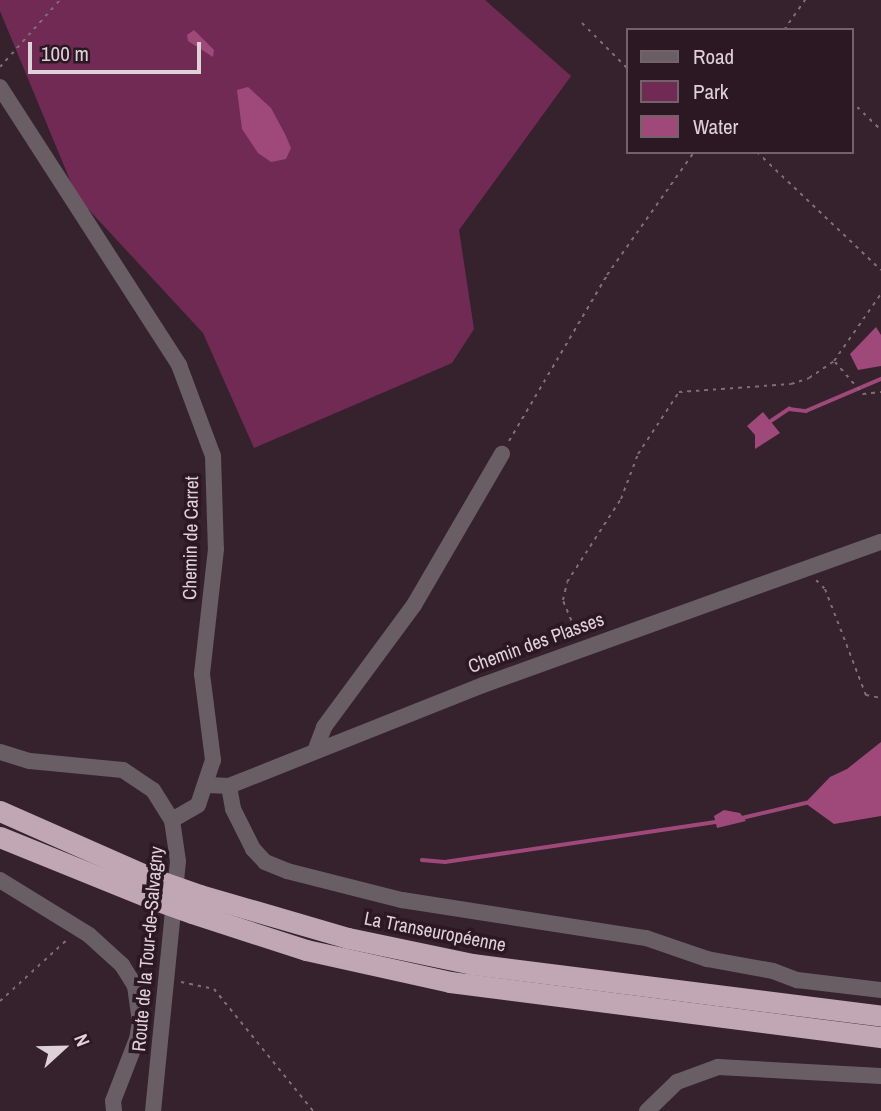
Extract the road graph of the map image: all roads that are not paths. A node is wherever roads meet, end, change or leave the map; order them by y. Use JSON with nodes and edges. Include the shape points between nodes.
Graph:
{"nodes":[{"id":1,"x":0,"y":87,"type":"edge"},
{"id":2,"x":502,"y":454,"type":"road end"},
{"id":3,"x":881,"y":542,"type":"edge"},
{"id":4,"x":315,"y":751,"type":"junction"},
{"id":5,"x":0,"y":752,"type":"edge"},
{"id":6,"x":208,"y":785,"type":"junction"},
{"id":7,"x":229,"y":786,"type":"junction"},
{"id":8,"x":0,"y":811,"type":"edge"},
{"id":9,"x":172,"y":820,"type":"junction"},
{"id":10,"x":0,"y":837,"type":"edge"},
{"id":11,"x":0,"y":880,"type":"edge"},
{"id":12,"x":153,"y":889,"type":"junction"},
{"id":13,"x":196,"y":904,"type":"junction"},
{"id":14,"x":881,"y":990,"type":"edge"},
{"id":15,"x":881,"y":1016,"type":"edge"},
{"id":16,"x":881,"y":1037,"type":"edge"},
{"id":17,"x":881,"y":1076,"type":"edge"},
{"id":18,"x":114,"y":1111,"type":"edge"},
{"id":19,"x":153,"y":1111,"type":"edge"},
{"id":20,"x":647,"y":1111,"type":"edge"}],
"edges":[{"from":1,"to":6,"type":"street","name":"Chemin de Carret","via":[[179,365],[213,456],[216,549],[202,674],[213,760]]},
{"from":2,"to":4,"type":"street","via":[[414,605],[324,727]]},
{"from":3,"to":4,"type":"street","name":"Chemin des Plasses","via":[[578,650]]},
{"from":4,"to":7,"type":"street","name":"Chemin des Plasses"},
{"from":5,"to":9,"type":"street","name":"Route de la Tour-de-Salvagny","via":[[30,761],[123,771],[153,790]]},
{"from":6,"to":7,"type":"street","name":"Chemin des Plasses"},
{"from":6,"to":9,"type":"street","via":[[198,805]]},
{"from":7,"to":14,"type":"street","via":[[233,809],[253,849],[265,862],[287,872],[402,900],[646,938],[707,959],[797,980]]},
{"from":8,"to":12,"type":"highway","name":"La Transeuropéenne"},
{"from":9,"to":19,"type":"street","name":"Route de la Tour-de-Salvagny","via":[[178,860]]},
{"from":10,"to":12,"type":"highway","name":"La Transeuropéenne"},
{"from":11,"to":18,"type":"street","via":[[80,928],[122,965],[138,992],[137,1039],[113,1101]]},
{"from":12,"to":13,"type":"highway","name":"La Transeuropéenne","bridge":true},
{"from":13,"to":15,"type":"highway","name":"La Transeuropéenne","via":[[472,964]]},
{"from":13,"to":16,"type":"highway","name":"La Transeuropéenne","via":[[306,950],[450,982]]},
{"from":17,"to":20,"type":"street","via":[[718,1067],[677,1082]]}]}
